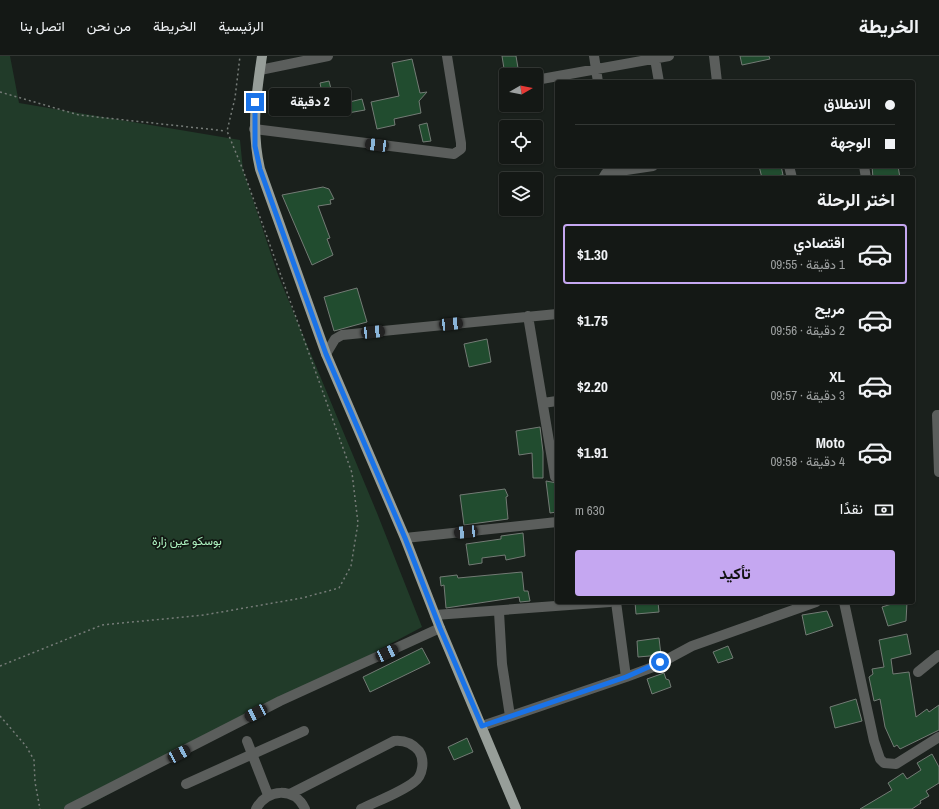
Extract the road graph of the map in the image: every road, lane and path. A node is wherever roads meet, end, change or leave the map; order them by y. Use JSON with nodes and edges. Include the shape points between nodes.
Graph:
{"nodes":[{"id":1,"x":240,"y":56,"type":"edge"},
{"id":2,"x":262,"y":56,"type":"edge"},
{"id":3,"x":328,"y":56,"type":"edge"},
{"id":4,"x":447,"y":56,"type":"edge"},
{"id":5,"x":594,"y":56,"type":"edge"},
{"id":6,"x":669,"y":56,"type":"edge"},
{"id":7,"x":714,"y":56,"type":"edge"},
{"id":8,"x":655,"y":58,"type":"junction"},
{"id":9,"x":596,"y":69,"type":"junction"},
{"id":10,"x":260,"y":70,"type":"junction"},
{"id":11,"x":543,"y":79,"type":"edge"},
{"id":12,"x":598,"y":80,"type":"edge"},
{"id":13,"x":659,"y":80,"type":"edge"},
{"id":14,"x":717,"y":80,"type":"edge"},
{"id":15,"x":0,"y":92,"type":"edge"},
{"id":16,"x":254,"y":129,"type":"junction"},
{"id":17,"x":227,"y":131,"type":"junction"},
{"id":18,"x":640,"y":168,"type":"edge"},
{"id":19,"x":604,"y":176,"type":"edge"},
{"id":20,"x":555,"y":314,"type":"edge"},
{"id":21,"x":528,"y":316,"type":"junction"},
{"id":22,"x":326,"y":354,"type":"junction"},
{"id":23,"x":555,"y":402,"type":"edge"},
{"id":24,"x":543,"y":403,"type":"junction"},
{"id":25,"x":939,"y":414,"type":"edge"},
{"id":26,"x":554,"y":452,"type":"edge"},
{"id":27,"x":939,"y":472,"type":"edge"},
{"id":28,"x":555,"y":476,"type":"dead end"},
{"id":29,"x":555,"y":522,"type":"edge"},
{"id":30,"x":405,"y":538,"type":"junction"},
{"id":31,"x":588,"y":604,"type":"edge"},
{"id":32,"x":616,"y":604,"type":"edge"},
{"id":33,"x":810,"y":604,"type":"edge"},
{"id":34,"x":844,"y":604,"type":"edge"},
{"id":35,"x":499,"y":612,"type":"junction"},
{"id":36,"x":435,"y":615,"type":"junction"},
{"id":37,"x":440,"y":628,"type":"junction"},
{"id":38,"x":939,"y":655,"type":"edge"},
{"id":39,"x":0,"y":666,"type":"edge"},
{"id":40,"x":918,"y":672,"type":"dead end"},
{"id":41,"x":626,"y":677,"type":"junction"},
{"id":42,"x":0,"y":716,"type":"edge"},
{"id":43,"x":510,"y":716,"type":"junction"},
{"id":44,"x":482,"y":726,"type":"junction"},
{"id":45,"x":304,"y":731,"type":"dead end"},
{"id":46,"x":939,"y":737,"type":"edge"},
{"id":47,"x":247,"y":741,"type":"dead end"},
{"id":48,"x":253,"y":756,"type":"junction"},
{"id":49,"x":186,"y":784,"type":"dead end"},
{"id":50,"x":290,"y":794,"type":"junction"},
{"id":51,"x":268,"y":795,"type":"junction"},
{"id":52,"x":40,"y":809,"type":"edge"},
{"id":53,"x":69,"y":809,"type":"edge"},
{"id":54,"x":256,"y":809,"type":"edge"},
{"id":55,"x":305,"y":809,"type":"edge"},
{"id":56,"x":361,"y":809,"type":"edge"},
{"id":57,"x":516,"y":809,"type":"edge"}],
"edges":[{"from":1,"to":17,"type":"path","via":[[235,98]]},
{"from":2,"to":10,"type":"main road"},
{"from":3,"to":10,"type":"street"},
{"from":4,"to":16,"type":"street","via":[[461,143],[459,153]]},
{"from":5,"to":9,"type":"street"},
{"from":6,"to":8,"type":"street"},
{"from":7,"to":14,"type":"street"},
{"from":8,"to":9,"type":"street"},
{"from":8,"to":13,"type":"street"},
{"from":9,"to":11,"type":"street"},
{"from":9,"to":12,"type":"street"},
{"from":10,"to":16,"type":"main road"},
{"from":15,"to":17,"type":"path","via":[[79,115]]},
{"from":16,"to":22,"type":"main road","via":[[260,169]]},
{"from":17,"to":39,"type":"path","via":[[352,473],[358,523],[351,566],[339,588],[302,598],[204,615],[102,625]]},
{"from":18,"to":19,"type":"street","via":[[606,173]]},
{"from":20,"to":21,"type":"street"},
{"from":21,"to":22,"type":"street","via":[[342,335],[335,339]]},
{"from":21,"to":24,"type":"street"},
{"from":22,"to":30,"type":"main road"},
{"from":23,"to":24,"type":"street"},
{"from":24,"to":26,"type":"street"},
{"from":25,"to":27,"type":"street"},
{"from":26,"to":28,"type":"street"},
{"from":29,"to":30,"type":"street"},
{"from":30,"to":36,"type":"main road"},
{"from":31,"to":35,"type":"street"},
{"from":32,"to":41,"type":"street"},
{"from":33,"to":41,"type":"street","via":[[692,646]]},
{"from":34,"to":46,"type":"street","via":[[880,759],[884,763],[896,764]]},
{"from":35,"to":36,"type":"street"},
{"from":35,"to":43,"type":"street","via":[[502,664]]},
{"from":36,"to":37,"type":"main road"},
{"from":37,"to":44,"type":"main road"},
{"from":37,"to":53,"type":"street","via":[[280,701]]},
{"from":38,"to":40,"type":"street"},
{"from":41,"to":43,"type":"street"},
{"from":42,"to":52,"type":"path","via":[[26,746],[34,760]]},
{"from":43,"to":44,"type":"street"},
{"from":44,"to":57,"type":"main road"},
{"from":45,"to":48,"type":"street"},
{"from":47,"to":48,"type":"street"},
{"from":48,"to":49,"type":"street"},
{"from":48,"to":51,"type":"street"},
{"from":50,"to":51,"type":"street","via":[[279,792]]},
{"from":50,"to":55,"type":"street","via":[[300,800]]},
{"from":50,"to":56,"type":"street","via":[[394,741],[403,740],[419,752],[423,765],[415,782]]},
{"from":51,"to":54,"type":"street"}]}
